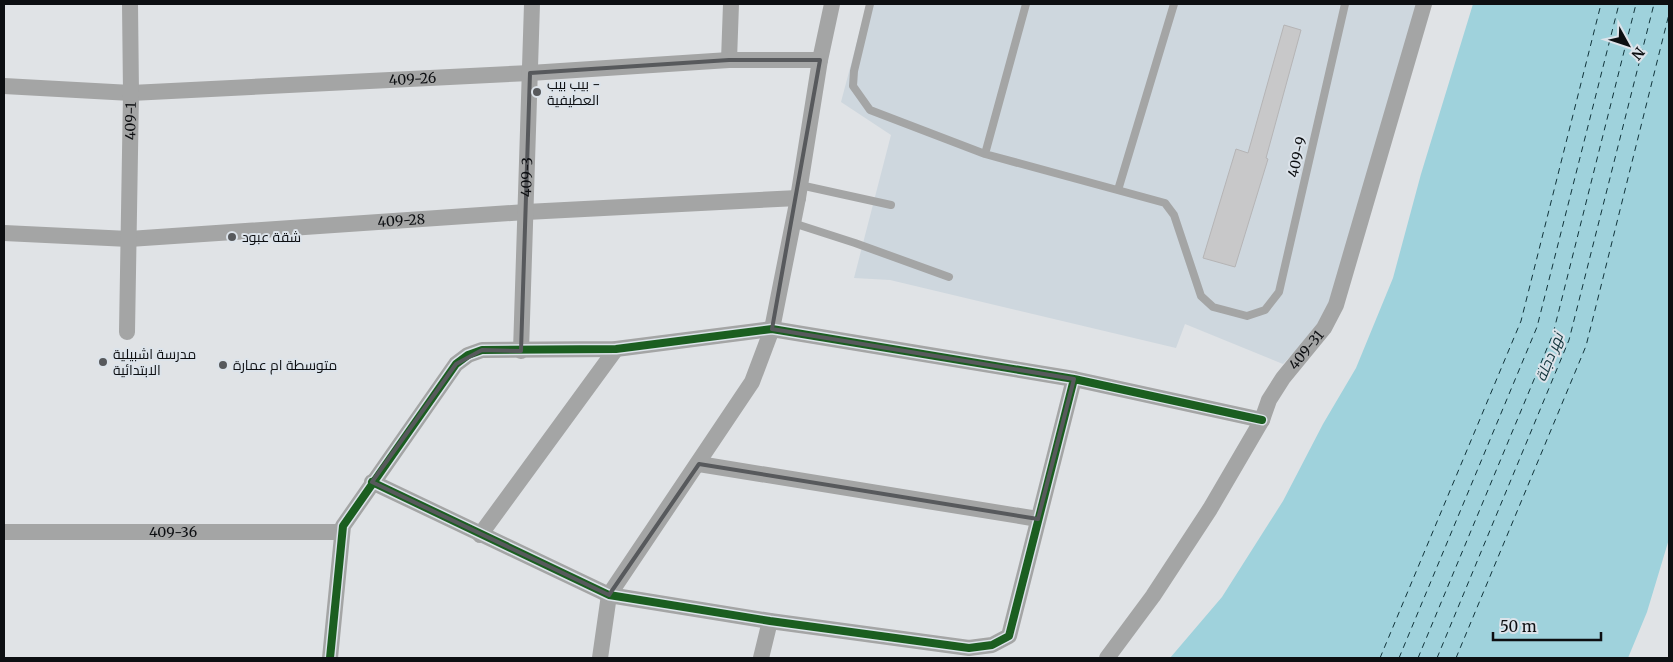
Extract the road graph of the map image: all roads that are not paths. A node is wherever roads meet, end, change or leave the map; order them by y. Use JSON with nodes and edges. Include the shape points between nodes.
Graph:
{"nodes":[{"id":1,"x":130,"y":4,"type":"edge"},
{"id":2,"x":532,"y":4,"type":"edge"},
{"id":3,"x":731,"y":4,"type":"edge"},
{"id":4,"x":832,"y":4,"type":"edge"},
{"id":5,"x":870,"y":4,"type":"edge"},
{"id":6,"x":1026,"y":4,"type":"edge"},
{"id":7,"x":1174,"y":4,"type":"edge"},
{"id":8,"x":1345,"y":4,"type":"edge"},
{"id":9,"x":1424,"y":4,"type":"edge"},
{"id":10,"x":730,"y":60,"type":"junction"},
{"id":11,"x":820,"y":60,"type":"junction"},
{"id":12,"x":530,"y":73,"type":"junction"},
{"id":13,"x":4,"y":86,"type":"edge"},
{"id":14,"x":131,"y":93,"type":"junction"},
{"id":15,"x":985,"y":154,"type":"junction"},
{"id":16,"x":1118,"y":190,"type":"junction"},
{"id":17,"x":799,"y":191,"type":"junction"},
{"id":18,"x":890,"y":205,"type":"dead end"},
{"id":19,"x":526,"y":212,"type":"junction"},
{"id":20,"x":793,"y":224,"type":"junction"},
{"id":21,"x":4,"y":233,"type":"edge"},
{"id":22,"x":129,"y":239,"type":"junction"},
{"id":23,"x":949,"y":277,"type":"dead end"},
{"id":24,"x":772,"y":329,"type":"junction"},
{"id":25,"x":127,"y":332,"type":"dead end"},
{"id":26,"x":616,"y":349,"type":"junction"},
{"id":27,"x":521,"y":351,"type":"junction"},
{"id":28,"x":1074,"y":379,"type":"junction"},
{"id":29,"x":1262,"y":420,"type":"junction"},
{"id":30,"x":699,"y":464,"type":"junction"},
{"id":31,"x":372,"y":482,"type":"junction"},
{"id":32,"x":1038,"y":519,"type":"junction"},
{"id":33,"x":4,"y":532,"type":"edge"},
{"id":34,"x":341,"y":532,"type":"junction"},
{"id":35,"x":480,"y":535,"type":"junction"},
{"id":36,"x":609,"y":595,"type":"junction"},
{"id":37,"x":770,"y":621,"type":"junction"},
{"id":38,"x":330,"y":658,"type":"edge"},
{"id":39,"x":600,"y":658,"type":"edge"},
{"id":40,"x":761,"y":658,"type":"edge"},
{"id":41,"x":1107,"y":658,"type":"edge"}],
"edges":[{"from":1,"to":14,"type":"street","name":"409-1"},
{"from":2,"to":12,"type":"street","name":"409-3"},
{"from":3,"to":10,"type":"street"},
{"from":4,"to":11,"type":"street"},
{"from":5,"to":15,"type":"lane","via":[[854,70],[853,86],[859,97],[870,110]]},
{"from":6,"to":15,"type":"lane"},
{"from":7,"to":16,"type":"lane"},
{"from":8,"to":16,"type":"lane","name":"409-9","via":[[1280,292],[1265,310],[1247,316],[1213,307],[1200,296],[1174,214],[1165,203]]},
{"from":9,"to":29,"type":"street","name":"409-31","via":[[1336,304],[1324,328],[1282,378]]},
{"from":10,"to":11,"type":"street","name":"409-26"},
{"from":10,"to":12,"type":"street","name":"409-26"},
{"from":11,"to":17,"type":"street"},
{"from":12,"to":14,"type":"street","name":"409-26"},
{"from":12,"to":19,"type":"street","name":"409-3"},
{"from":13,"to":14,"type":"street","name":"409-26"},
{"from":14,"to":22,"type":"street","name":"409-1"},
{"from":15,"to":16,"type":"lane"},
{"from":17,"to":18,"type":"lane"},
{"from":17,"to":19,"type":"street","name":"409-28"},
{"from":17,"to":20,"type":"street"},
{"from":19,"to":22,"type":"street","name":"409-28"},
{"from":19,"to":27,"type":"street","name":"409-3"},
{"from":20,"to":23,"type":"lane"},
{"from":20,"to":24,"type":"street"},
{"from":21,"to":22,"type":"street","name":"409-28"},
{"from":22,"to":25,"type":"street","name":"409-1"},
{"from":24,"to":26,"type":"street"},
{"from":24,"to":28,"type":"street"},
{"from":24,"to":30,"type":"street","via":[[752,382]]},
{"from":26,"to":27,"type":"street"},
{"from":26,"to":35,"type":"street"},
{"from":27,"to":31,"type":"street","via":[[482,350],[456,364]]},
{"from":28,"to":29,"type":"street"},
{"from":28,"to":32,"type":"street"},
{"from":29,"to":41,"type":"street","name":"409-31","via":[[1210,509],[1153,596]]},
{"from":30,"to":32,"type":"street"},
{"from":30,"to":36,"type":"street"},
{"from":31,"to":34,"type":"street"},
{"from":31,"to":35,"type":"street"},
{"from":32,"to":37,"type":"street","via":[[1009,636],[992,645],[969,648]]},
{"from":33,"to":34,"type":"street","name":"409-36"},
{"from":34,"to":38,"type":"street"},
{"from":35,"to":36,"type":"street"},
{"from":36,"to":37,"type":"street"},
{"from":36,"to":39,"type":"street"},
{"from":37,"to":40,"type":"street"}]}
